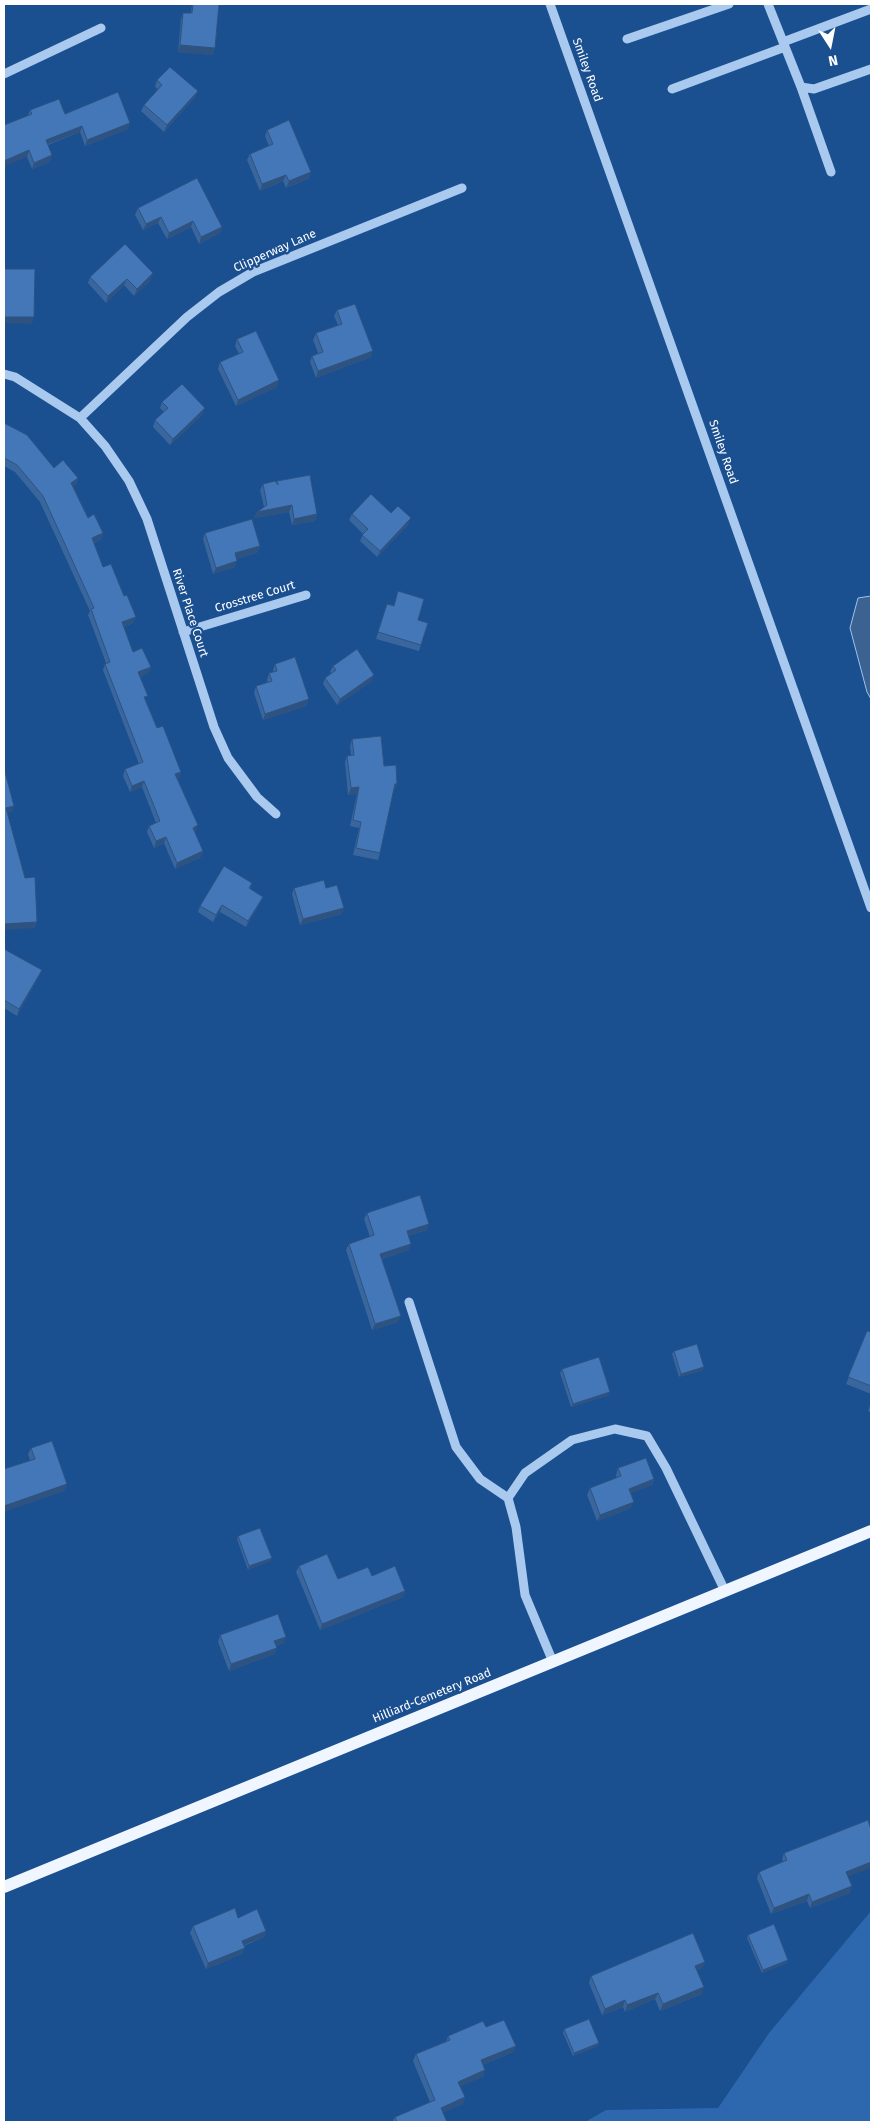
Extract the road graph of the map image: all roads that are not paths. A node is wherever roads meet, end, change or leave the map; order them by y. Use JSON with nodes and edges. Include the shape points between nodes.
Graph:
{"nodes":[{"id":1,"x":550,"y":4,"type":"edge"},
{"id":2,"x":729,"y":4,"type":"edge"},
{"id":3,"x":768,"y":4,"type":"edge"},
{"id":4,"x":871,"y":8,"type":"edge"},
{"id":5,"x":102,"y":28,"type":"dead end"},
{"id":6,"x":627,"y":39,"type":"dead end"},
{"id":7,"x":784,"y":45,"type":"junction"},
{"id":8,"x":871,"y":69,"type":"edge"},
{"id":9,"x":4,"y":74,"type":"edge"},
{"id":10,"x":801,"y":87,"type":"junction"},
{"id":11,"x":672,"y":89,"type":"dead end"},
{"id":12,"x":832,"y":172,"type":"dead end"},
{"id":13,"x":462,"y":188,"type":"dead end"},
{"id":14,"x":4,"y":374,"type":"edge"},
{"id":15,"x":80,"y":418,"type":"junction"},
{"id":16,"x":306,"y":595,"type":"dead end"},
{"id":17,"x":182,"y":632,"type":"junction"},
{"id":18,"x":276,"y":814,"type":"dead end"},
{"id":19,"x":871,"y":908,"type":"edge"},
{"id":20,"x":408,"y":1302,"type":"dead end"},
{"id":21,"x":508,"y":1498,"type":"junction"},
{"id":22,"x":871,"y":1531,"type":"edge"},
{"id":23,"x":725,"y":1591,"type":"junction"},
{"id":24,"x":553,"y":1662,"type":"junction"},
{"id":25,"x":4,"y":1887,"type":"edge"}],
"edges":[{"from":1,"to":19,"type":"street","name":"Smiley Road"},
{"from":2,"to":6,"type":"street"},
{"from":3,"to":7,"type":"street"},
{"from":4,"to":7,"type":"street"},
{"from":5,"to":9,"type":"street"},
{"from":7,"to":10,"type":"street"},
{"from":7,"to":11,"type":"street"},
{"from":8,"to":10,"type":"street","via":[[814,89]]},
{"from":10,"to":12,"type":"street"},
{"from":13,"to":15,"type":"street","name":"Clipperway Lane","via":[[253,272],[219,292]]},
{"from":14,"to":15,"type":"street","name":"River Place Court","via":[[15,377]]},
{"from":15,"to":17,"type":"street","name":"River Place Court","via":[[129,480],[147,519]]},
{"from":16,"to":17,"type":"street","name":"Crosstree Court"},
{"from":17,"to":18,"type":"street","name":"River Place Court","via":[[228,758],[257,797]]},
{"from":20,"to":21,"type":"street","via":[[456,1447],[480,1479]]},
{"from":21,"to":23,"type":"street","via":[[525,1473],[572,1440],[615,1429],[647,1436],[666,1468]]},
{"from":21,"to":24,"type":"street","via":[[516,1527],[525,1595]]},
{"from":22,"to":23,"type":"main road","name":"Hilliard-Cemetery Road"},
{"from":23,"to":24,"type":"main road","name":"Hilliard-Cemetery Road"},
{"from":24,"to":25,"type":"main road","name":"Hilliard-Cemetery Road"}]}
